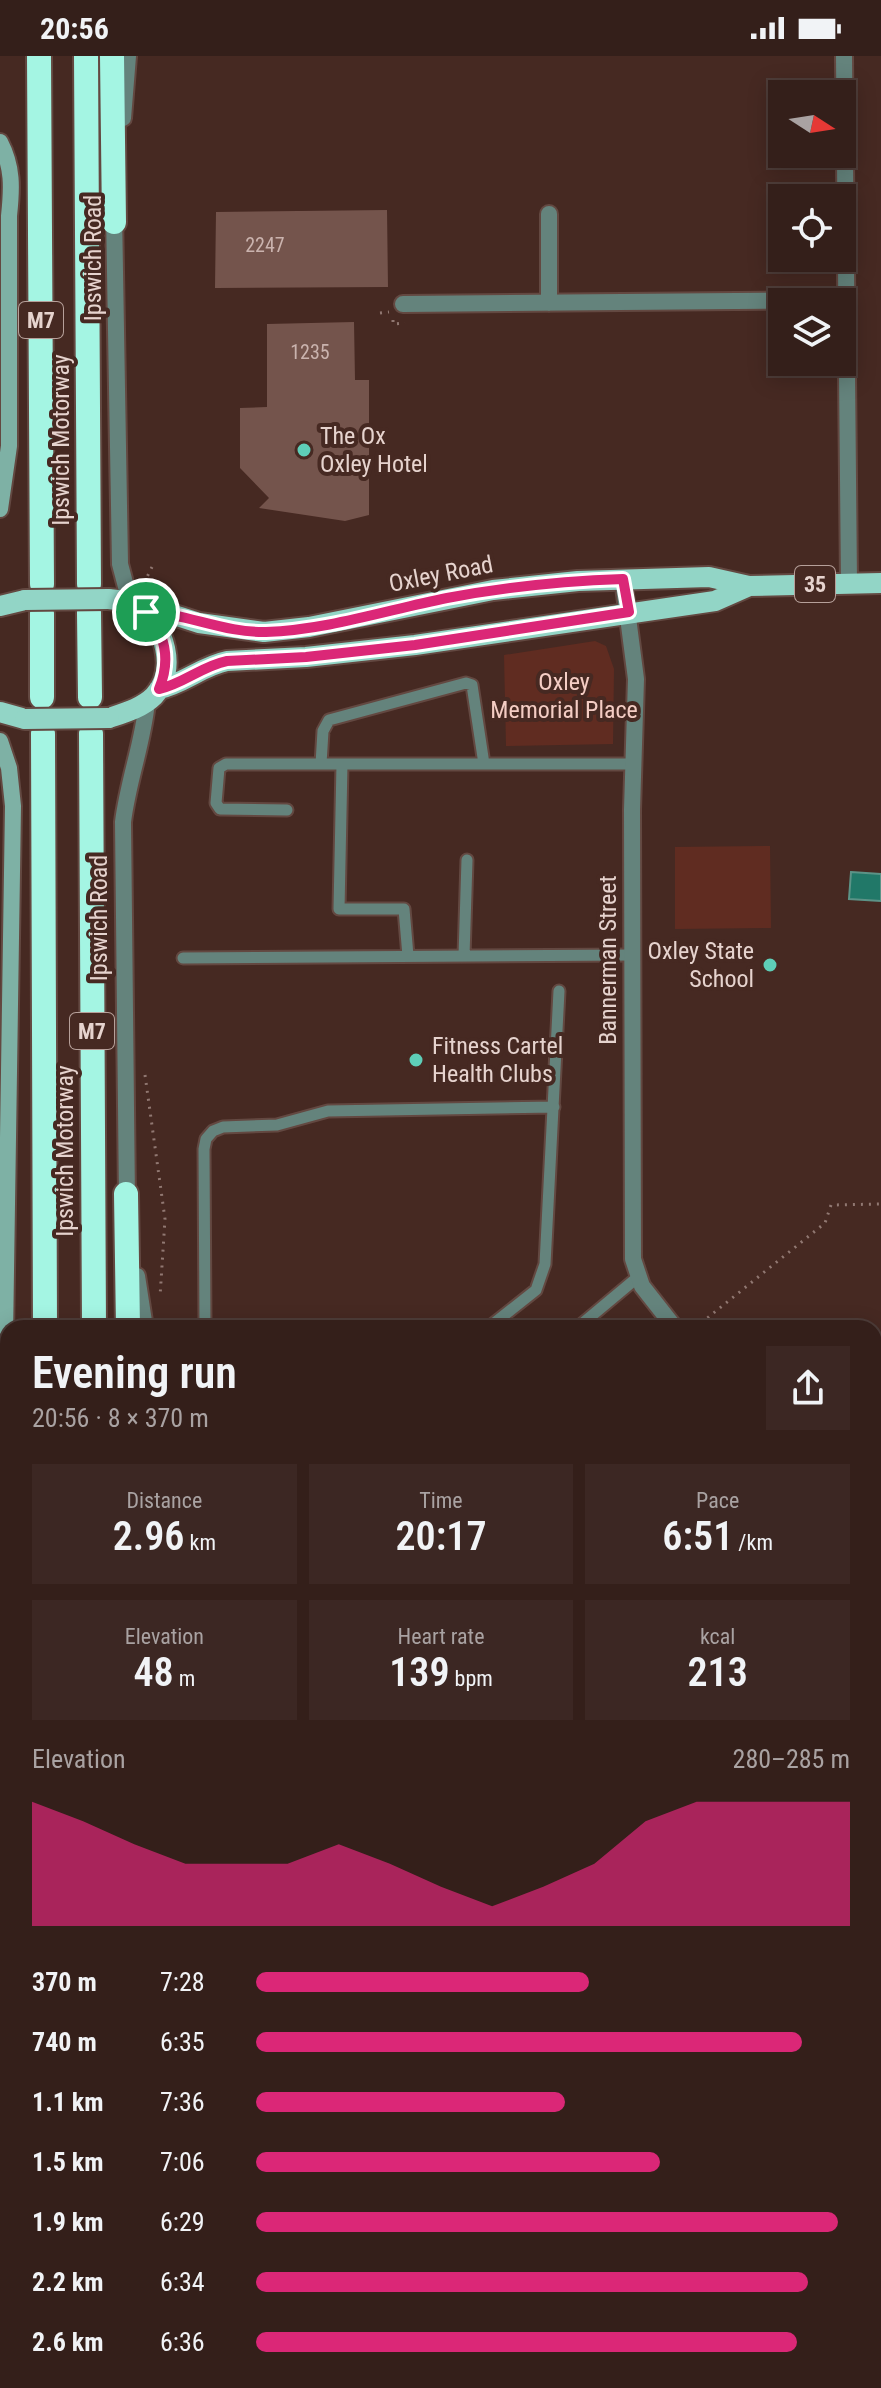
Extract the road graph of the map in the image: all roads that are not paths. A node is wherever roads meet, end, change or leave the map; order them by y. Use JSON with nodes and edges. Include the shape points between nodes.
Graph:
{"nodes":[{"id":1,"x":39,"y":56,"type":"edge"},
{"id":2,"x":86,"y":56,"type":"edge"},
{"id":3,"x":112,"y":56,"type":"edge"},
{"id":4,"x":128,"y":56,"type":"edge"},
{"id":5,"x":844,"y":56,"type":"edge"},
{"id":6,"x":0,"y":142,"type":"edge"},
{"id":7,"x":0,"y":172,"type":"edge"},
{"id":8,"x":549,"y":214,"type":"dead end"},
{"id":9,"x":9,"y":216,"type":"junction"},
{"id":10,"x":114,"y":222,"type":"junction"},
{"id":11,"x":846,"y":288,"type":"edge"},
{"id":12,"x":768,"y":301,"type":"edge"},
{"id":13,"x":549,"y":303,"type":"junction"},
{"id":14,"x":403,"y":304,"type":"dead end"},
{"id":15,"x":847,"y":376,"type":"edge"},
{"id":16,"x":0,"y":509,"type":"edge"},
{"id":17,"x":623,"y":579,"type":"junction"},
{"id":18,"x":881,"y":583,"type":"edge"},
{"id":19,"x":849,"y":584,"type":"junction"},
{"id":20,"x":749,"y":586,"type":"junction"},
{"id":21,"x":37,"y":599,"type":"junction"},
{"id":22,"x":96,"y":599,"type":"junction"},
{"id":23,"x":0,"y":606,"type":"edge"},
{"id":24,"x":138,"y":607,"type":"junction"},
{"id":25,"x":629,"y":612,"type":"junction"},
{"id":26,"x":153,"y":696,"type":"junction"},
{"id":27,"x":42,"y":697,"type":"dead end"},
{"id":28,"x":90,"y":697,"type":"dead end"},
{"id":29,"x":0,"y":712,"type":"edge"},
{"id":30,"x":34,"y":726,"type":"junction"},
{"id":31,"x":100,"y":726,"type":"junction"},
{"id":32,"x":0,"y":741,"type":"edge"},
{"id":33,"x":321,"y":764,"type":"junction"},
{"id":34,"x":342,"y":764,"type":"junction"},
{"id":35,"x":484,"y":764,"type":"junction"},
{"id":36,"x":634,"y":764,"type":"junction"},
{"id":37,"x":287,"y":810,"type":"dead end"},
{"id":38,"x":467,"y":860,"type":"dead end"},
{"id":39,"x":632,"y":955,"type":"junction"},
{"id":40,"x":408,"y":956,"type":"junction"},
{"id":41,"x":464,"y":956,"type":"junction"},
{"id":42,"x":183,"y":958,"type":"dead end"},
{"id":43,"x":559,"y":991,"type":"dead end"},
{"id":44,"x":554,"y":1107,"type":"junction"},
{"id":45,"x":126,"y":1194,"type":"junction"},
{"id":46,"x":4,"y":1244,"type":"edge"},
{"id":47,"x":638,"y":1277,"type":"junction"},
{"id":48,"x":3,"y":1320,"type":"edge"},
{"id":49,"x":45,"y":1320,"type":"edge"},
{"id":50,"x":94,"y":1320,"type":"edge"},
{"id":51,"x":128,"y":1320,"type":"edge"},
{"id":52,"x":144,"y":1320,"type":"edge"},
{"id":53,"x":205,"y":1320,"type":"edge"},
{"id":54,"x":498,"y":1320,"type":"edge"},
{"id":55,"x":587,"y":1320,"type":"edge"},
{"id":56,"x":668,"y":1320,"type":"edge"}],
"edges":[{"from":1,"to":21,"type":"highway","name":"Ipswich Motorway","number":"M7"},
{"from":2,"to":22,"type":"highway","name":"Ipswich Motorway","number":"M7"},
{"from":3,"to":10,"type":"highway"},
{"from":4,"to":10,"type":"street","name":"Ipswich Road"},
{"from":5,"to":11,"type":"street"},
{"from":6,"to":9,"type":"main road","via":[[11,171]]},
{"from":7,"to":9,"type":"main road"},
{"from":8,"to":13,"type":"street"},
{"from":9,"to":16,"type":"main road","via":[[9,446]]},
{"from":10,"to":24,"type":"street","name":"Ipswich Road","via":[[120,564]]},
{"from":12,"to":13,"type":"street"},
{"from":13,"to":14,"type":"street"},
{"from":15,"to":19,"type":"street"},
{"from":17,"to":20,"type":"main road","name":"Oxley Road","number":"35","via":[[709,577]]},
{"from":17,"to":24,"type":"main road","name":"Oxley Road","number":"35","via":[[493,590],[264,632]]},
{"from":17,"to":25,"type":"street","name":"Bannerman Street"},
{"from":18,"to":19,"type":"main road","name":"Oxley Road","number":"35"},
{"from":19,"to":20,"type":"main road","name":"Oxley Road","number":"35"},
{"from":20,"to":25,"type":"main road","name":"Oxley Road","number":"35","via":[[715,601]]},
{"from":21,"to":22,"type":"main road","number":"35","bridge":true},
{"from":21,"to":23,"type":"main road","number":"35"},
{"from":21,"to":27,"type":"highway","name":"Ipswich Motorway","number":"M7"},
{"from":22,"to":24,"type":"main road","number":"35"},
{"from":22,"to":28,"type":"highway","name":"Ipswich Motorway","number":"M7"},
{"from":24,"to":26,"type":"main road","via":[[157,625],[166,650]]},
{"from":25,"to":26,"type":"main road","name":"Oxley Road","number":"35","via":[[415,645],[227,661]]},
{"from":25,"to":36,"type":"street","name":"Bannerman Street","via":[[636,679]]},
{"from":26,"to":31,"type":"main road","number":"35"},
{"from":26,"to":45,"type":"street","name":"Ipswich Road","via":[[123,822]]},
{"from":29,"to":30,"type":"main road","number":"35"},
{"from":30,"to":31,"type":"main road","number":"35","bridge":true},
{"from":30,"to":49,"type":"highway","name":"Ipswich Motorway","number":"M7"},
{"from":31,"to":50,"type":"highway","name":"Ipswich Motorway","number":"M7"},
{"from":32,"to":46,"type":"main road","via":[[13,806]]},
{"from":33,"to":34,"type":"lane"},
{"from":33,"to":35,"type":"lane","via":[[329,720],[466,683],[472,685]]},
{"from":33,"to":37,"type":"lane","via":[[219,768],[220,809]]},
{"from":34,"to":35,"type":"lane"},
{"from":34,"to":40,"type":"lane","via":[[339,909],[404,909]]},
{"from":35,"to":36,"type":"lane"},
{"from":36,"to":39,"type":"street","name":"Bannerman Street"},
{"from":38,"to":41,"type":"lane"},
{"from":39,"to":41,"type":"lane"},
{"from":39,"to":47,"type":"street","name":"Bannerman Street","via":[[633,1248]]},
{"from":40,"to":41,"type":"lane"},
{"from":40,"to":42,"type":"lane"},
{"from":43,"to":44,"type":"lane"},
{"from":44,"to":53,"type":"lane","via":[[328,1111],[277,1125],[213,1131],[204,1149]]},
{"from":44,"to":54,"type":"lane","via":[[545,1264],[536,1290]]},
{"from":45,"to":51,"type":"highway"},
{"from":45,"to":52,"type":"street","name":"Ipswich Road"},
{"from":46,"to":48,"type":"main road"},
{"from":47,"to":55,"type":"lane"},
{"from":47,"to":56,"type":"street","name":"Bannerman Street"}]}
